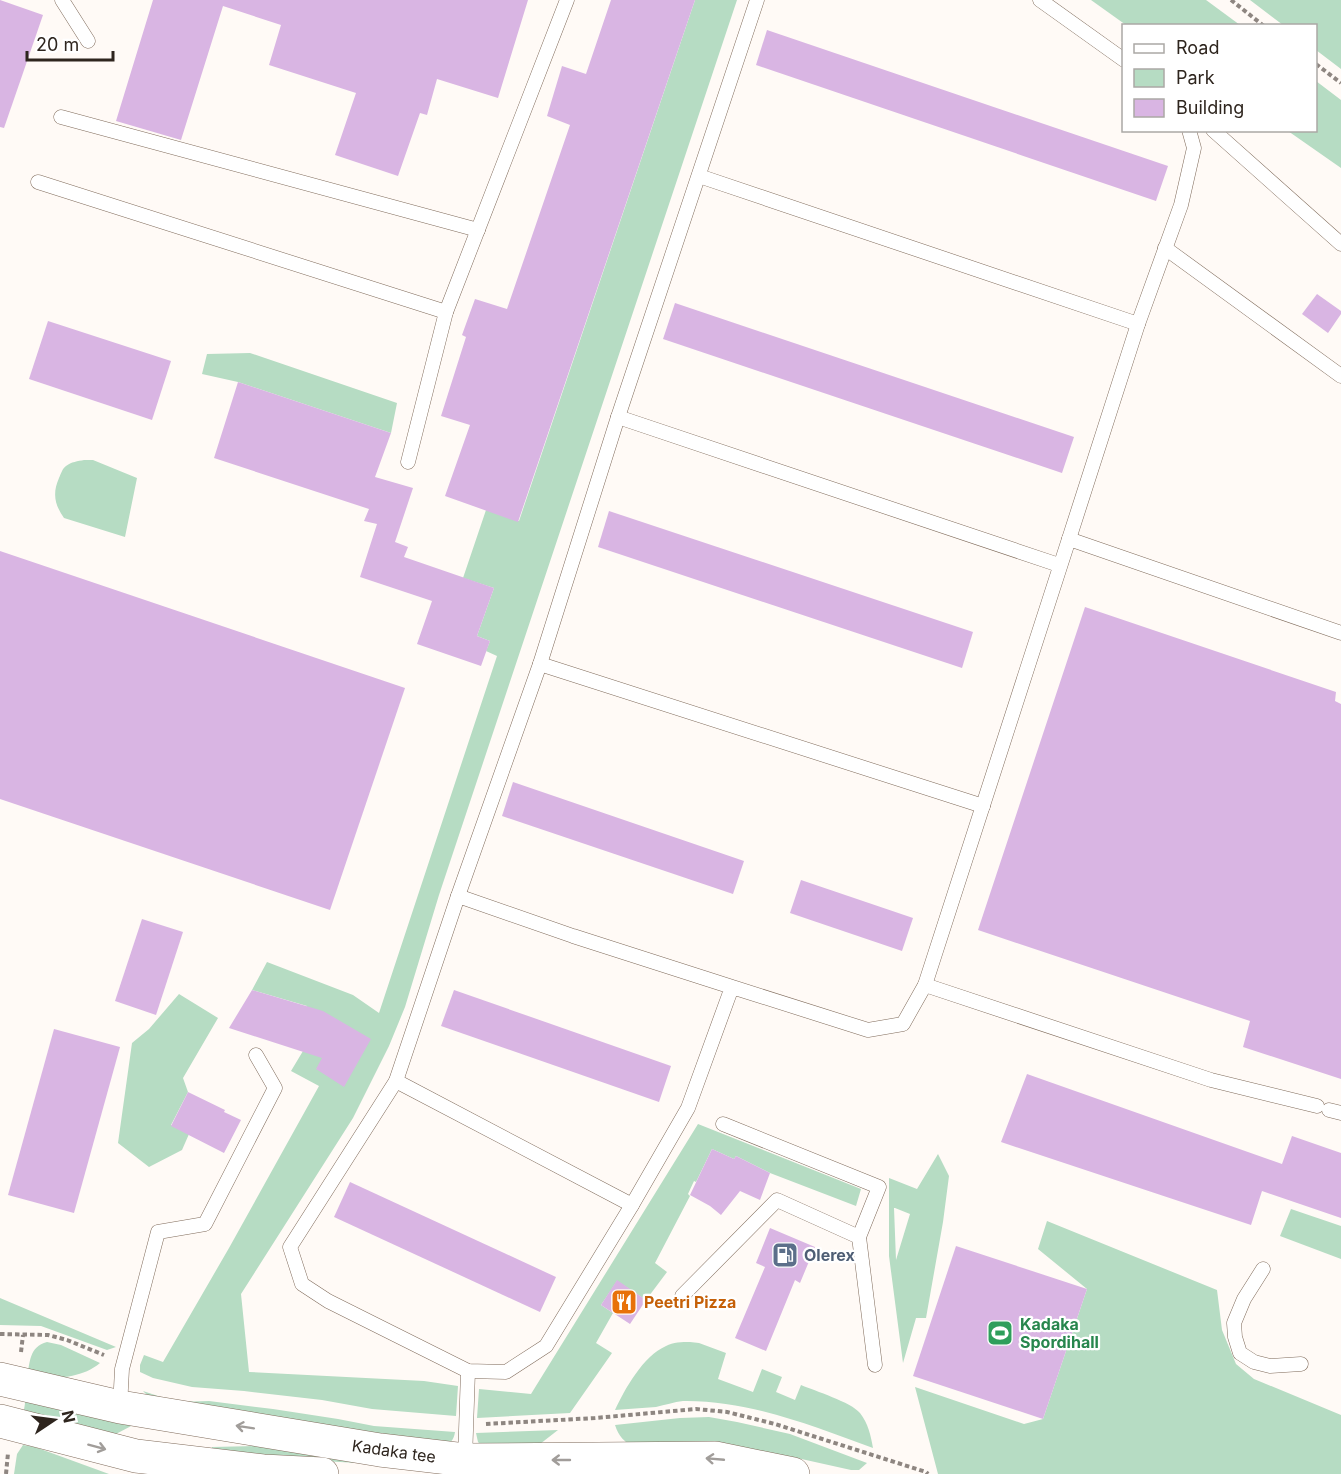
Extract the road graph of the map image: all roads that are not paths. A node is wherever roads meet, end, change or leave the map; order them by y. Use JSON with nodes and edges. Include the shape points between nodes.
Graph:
{"nodes":[{"id":1,"x":62,"y":0,"type":"edge"},
{"id":2,"x":567,"y":0,"type":"edge"},
{"id":3,"x":757,"y":0,"type":"edge"},
{"id":4,"x":1040,"y":0,"type":"edge"},
{"id":5,"x":88,"y":41,"type":"dead end"},
{"id":6,"x":1122,"y":59,"type":"edge"},
{"id":7,"x":61,"y":117,"type":"dead end"},
{"id":8,"x":1190,"y":132,"type":"edge"},
{"id":9,"x":1215,"y":132,"type":"edge"},
{"id":10,"x":699,"y":177,"type":"junction"},
{"id":11,"x":38,"y":182,"type":"dead end"},
{"id":12,"x":478,"y":230,"type":"junction"},
{"id":13,"x":1341,"y":244,"type":"edge"},
{"id":14,"x":1165,"y":248,"type":"junction"},
{"id":15,"x":446,"y":312,"type":"junction"},
{"id":16,"x":1138,"y":324,"type":"junction"},
{"id":17,"x":1341,"y":376,"type":"edge"},
{"id":18,"x":618,"y":417,"type":"junction"},
{"id":19,"x":408,"y":462,"type":"dead end"},
{"id":20,"x":1069,"y":539,"type":"junction"},
{"id":21,"x":1059,"y":565,"type":"junction"},
{"id":22,"x":1341,"y":633,"type":"edge"},
{"id":23,"x":540,"y":664,"type":"junction"},
{"id":24,"x":982,"y":806,"type":"junction"},
{"id":25,"x":458,"y":896,"type":"junction"},
{"id":26,"x":925,"y":985,"type":"junction"},
{"id":27,"x":732,"y":987,"type":"junction"},
{"id":28,"x":256,"y":1055,"type":"dead end"},
{"id":29,"x":396,"y":1081,"type":"junction"},
{"id":30,"x":1329,"y":1110,"type":"edge"},
{"id":31,"x":723,"y":1124,"type":"dead end"},
{"id":32,"x":632,"y":1205,"type":"junction"},
{"id":33,"x":859,"y":1237,"type":"junction"},
{"id":34,"x":1263,"y":1269,"type":"dead end"},
{"id":35,"x":682,"y":1296,"type":"dead end"},
{"id":36,"x":1300,"y":1364,"type":"dead end"},
{"id":37,"x":875,"y":1365,"type":"dead end"},
{"id":38,"x":468,"y":1371,"type":"junction"},
{"id":39,"x":0,"y":1380,"type":"edge"},
{"id":40,"x":120,"y":1407,"type":"junction"},
{"id":41,"x":171,"y":1415,"type":"junction"},
{"id":42,"x":0,"y":1421,"type":"edge"},
{"id":43,"x":136,"y":1460,"type":"junction"},
{"id":44,"x":465,"y":1460,"type":"junction"},
{"id":45,"x":608,"y":1467,"type":"edge"},
{"id":46,"x":322,"y":1474,"type":"edge"},
{"id":47,"x":793,"y":1474,"type":"edge"}],
"edges":[{"from":1,"to":5,"type":"lane"},
{"from":2,"to":12,"type":"lane"},
{"from":3,"to":10,"type":"lane"},
{"from":4,"to":6,"type":"lane"},
{"from":7,"to":12,"type":"lane"},
{"from":8,"to":14,"type":"lane","via":[[1194,148],[1181,205]]},
{"from":9,"to":13,"type":"lane"},
{"from":10,"to":16,"type":"lane"},
{"from":10,"to":18,"type":"lane"},
{"from":11,"to":15,"type":"lane"},
{"from":12,"to":15,"type":"lane"},
{"from":14,"to":16,"type":"lane"},
{"from":14,"to":17,"type":"lane"},
{"from":15,"to":19,"type":"lane"},
{"from":16,"to":20,"type":"lane"},
{"from":18,"to":21,"type":"lane"},
{"from":18,"to":23,"type":"lane"},
{"from":20,"to":21,"type":"lane"},
{"from":20,"to":22,"type":"lane"},
{"from":21,"to":24,"type":"lane"},
{"from":23,"to":24,"type":"lane"},
{"from":23,"to":25,"type":"lane"},
{"from":24,"to":26,"type":"lane"},
{"from":25,"to":27,"type":"lane"},
{"from":25,"to":29,"type":"lane"},
{"from":26,"to":27,"type":"lane","via":[[903,1024],[868,1030]]},
{"from":26,"to":30,"type":"lane","via":[[1211,1080]]},
{"from":27,"to":32,"type":"lane","via":[[688,1108]]},
{"from":28,"to":40,"type":"lane","via":[[274,1088],[205,1224],[158,1232],[122,1369]]},
{"from":29,"to":32,"type":"lane"},
{"from":29,"to":38,"type":"lane","via":[[290,1247],[302,1284]]},
{"from":31,"to":33,"type":"lane","via":[[879,1187]]},
{"from":32,"to":38,"type":"lane","via":[[546,1347],[506,1372]]},
{"from":33,"to":35,"type":"lane","via":[[777,1200]]},
{"from":33,"to":37,"type":"lane"},
{"from":34,"to":36,"type":"lane","via":[[1234,1323],[1240,1353],[1269,1366]]},
{"from":38,"to":44,"type":"lane"},
{"from":39,"to":40,"type":"main road","name":"Kadaka tee"},
{"from":40,"to":41,"type":"main road","name":"Kadaka tee"},
{"from":41,"to":43,"type":"main road","via":[[150,1423],[141,1436]]},
{"from":44,"to":41,"type":"main road","name":"Kadaka tee","one_way":true},
{"from":42,"to":43,"type":"main road","one_way":true},
{"from":43,"to":46,"type":"main road"},
{"from":45,"to":44,"type":"main road","name":"Kadaka tee","one_way":true},
{"from":47,"to":45,"type":"main road","name":"Kadaka tee","one_way":true,"via":[[716,1458]]}]}
